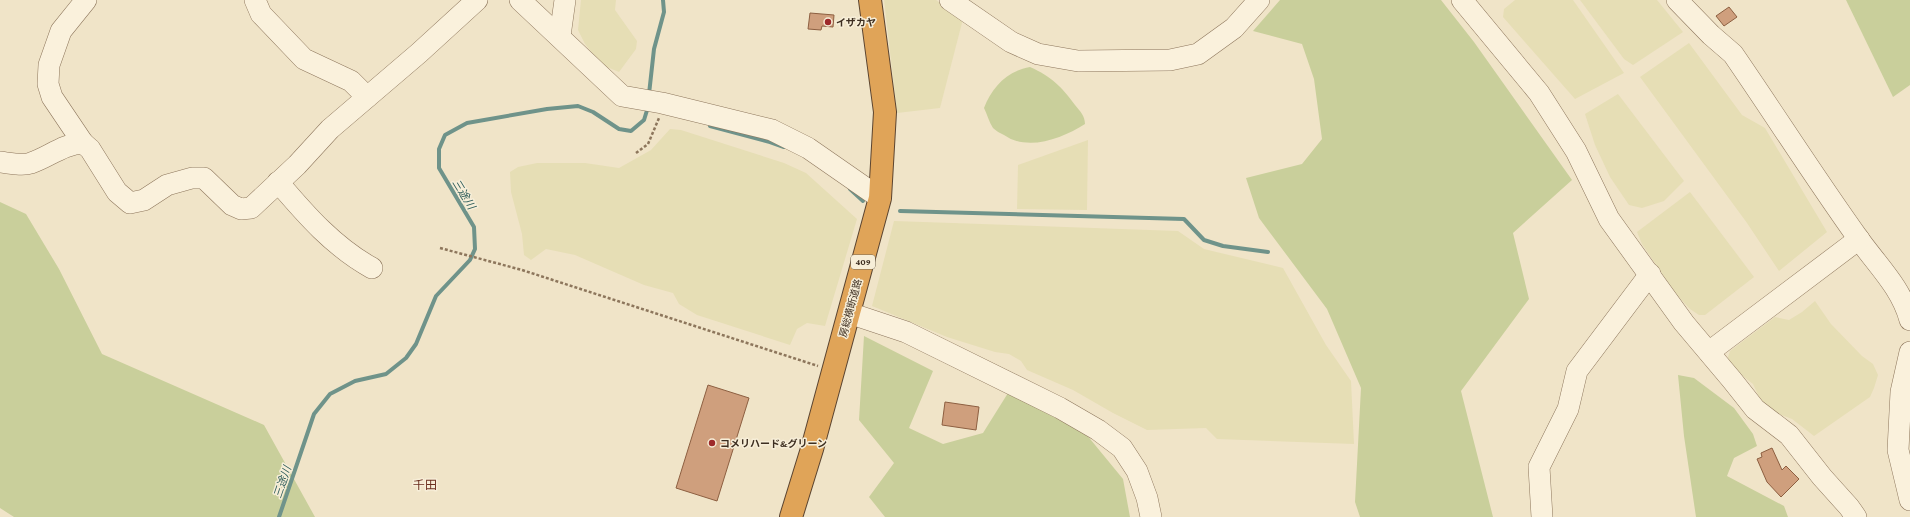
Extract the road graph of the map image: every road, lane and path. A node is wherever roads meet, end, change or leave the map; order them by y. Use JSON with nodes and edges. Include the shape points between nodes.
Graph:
{"nodes":[{"id":1,"x":86,"y":0,"type":"edge"},
{"id":2,"x":255,"y":0,"type":"edge"},
{"id":3,"x":520,"y":0,"type":"edge"},
{"id":4,"x":564,"y":0,"type":"edge"},
{"id":5,"x":870,"y":0,"type":"edge"},
{"id":6,"x":950,"y":0,"type":"edge"},
{"id":7,"x":1259,"y":0,"type":"edge"},
{"id":8,"x":1677,"y":0,"type":"edge"},
{"id":9,"x":1471,"y":2,"type":"edge"},
{"id":10,"x":468,"y":3,"type":"edge"},
{"id":11,"x":560,"y":36,"type":"junction"},
{"id":12,"x":367,"y":98,"type":"junction"},
{"id":13,"x":664,"y":104,"type":"junction"},
{"id":14,"x":83,"y":143,"type":"junction"},
{"id":15,"x":636,"y":153,"type":"dead end"},
{"id":16,"x":0,"y":162,"type":"edge"},
{"id":17,"x":278,"y":182,"type":"junction"},
{"id":18,"x":880,"y":198,"type":"junction"},
{"id":19,"x":1859,"y":239,"type":"junction"},
{"id":20,"x":440,"y":248,"type":"dead end"},
{"id":21,"x":372,"y":268,"type":"dead end"},
{"id":22,"x":1650,"y":274,"type":"junction"},
{"id":23,"x":849,"y":313,"type":"junction"},
{"id":24,"x":1910,"y":320,"type":"edge"},
{"id":25,"x":1709,"y":352,"type":"junction"},
{"id":26,"x":1910,"y":352,"type":"edge"},
{"id":27,"x":833,"y":371,"type":"junction"},
{"id":28,"x":1910,"y":500,"type":"edge"},
{"id":29,"x":791,"y":517,"type":"edge"},
{"id":30,"x":1151,"y":517,"type":"edge"},
{"id":31,"x":1542,"y":517,"type":"edge"},
{"id":32,"x":1856,"y":517,"type":"edge"}],
"edges":[{"from":1,"to":14,"type":"street","via":[[61,31],[49,65],[48,84],[52,97]]},
{"from":2,"to":12,"type":"street","via":[[261,14],[304,59],[351,81]]},
{"from":3,"to":11,"type":"street"},
{"from":4,"to":11,"type":"street"},
{"from":5,"to":18,"type":"highway","name":"房総横断道路","number":"409","via":[[885,112]]},
{"from":6,"to":7,"type":"street","via":[[1011,42],[1038,54],[1078,61],[1170,60],[1198,54],[1234,28]]},
{"from":8,"to":19,"type":"street","via":[[1733,54]]},
{"from":9,"to":22,"type":"street","via":[[1539,93],[1576,151],[1609,219]]},
{"from":10,"to":12,"type":"street","via":[[419,53]]},
{"from":11,"to":13,"type":"street","via":[[622,96]]},
{"from":12,"to":17,"type":"street","via":[[330,129]]},
{"from":13,"to":15,"type":"path","via":[[648,144]]},
{"from":13,"to":18,"type":"street","via":[[772,130],[808,148]]},
{"from":14,"to":16,"type":"street","via":[[74,143],[30,164]]},
{"from":14,"to":17,"type":"street","via":[[90,149],[117,192],[130,203],[144,200],[167,185],[192,178],[204,178],[232,204],[241,209],[251,208]]},
{"from":17,"to":21,"type":"street","via":[[303,212],[333,241]]},
{"from":18,"to":23,"type":"highway","name":"房総横断道路","number":"409"},
{"from":19,"to":24,"type":"street","via":[[1895,285]]},
{"from":19,"to":25,"type":"street"},
{"from":20,"to":27,"type":"path","via":[[496,263]]},
{"from":22,"to":25,"type":"street","via":[[1684,323]]},
{"from":22,"to":31,"type":"street","via":[[1577,371],[1568,409],[1539,467]]},
{"from":23,"to":27,"type":"highway","name":"房総横断道路","number":"409"},
{"from":23,"to":30,"type":"street","via":[[906,332],[1060,408],[1098,430],[1122,448],[1137,471]]},
{"from":25,"to":32,"type":"street","via":[[1755,409],[1789,435]]},
{"from":26,"to":28,"type":"street","via":[[1901,392],[1898,450]]},
{"from":27,"to":29,"type":"highway","name":"房総横断道路","number":"409"}]}
